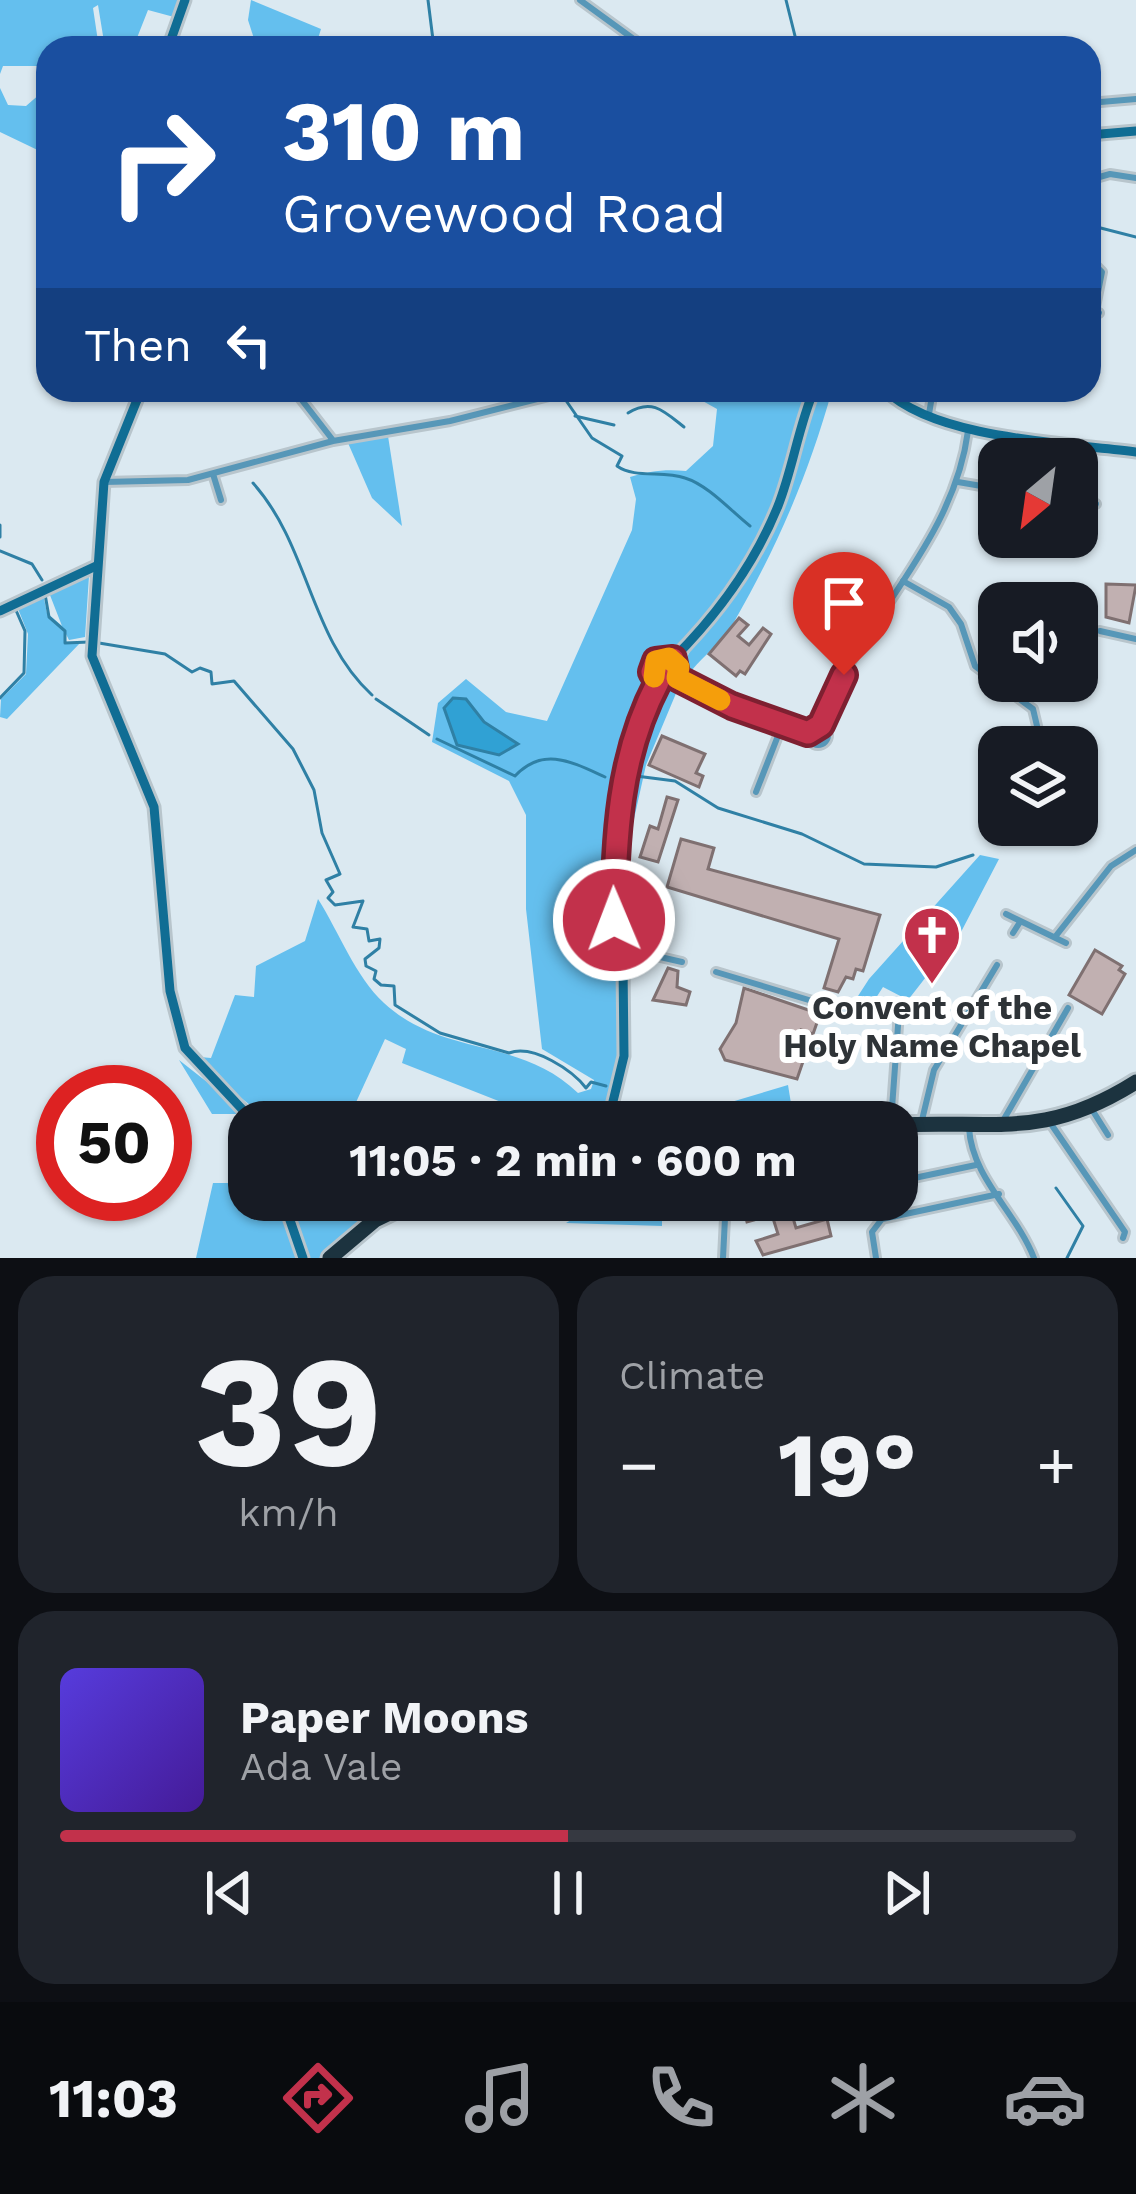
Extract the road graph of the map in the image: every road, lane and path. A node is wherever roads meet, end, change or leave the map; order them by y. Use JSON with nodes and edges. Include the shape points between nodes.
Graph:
{"nodes":[{"id":1,"x":185,"y":0,"type":"edge"},
{"id":2,"x":580,"y":0,"type":"edge"},
{"id":3,"x":172,"y":36,"type":"edge"},
{"id":4,"x":630,"y":36,"type":"edge"},
{"id":5,"x":1136,"y":99,"type":"edge"},
{"id":6,"x":1101,"y":102,"type":"edge"},
{"id":7,"x":1136,"y":130,"type":"edge"},
{"id":8,"x":1101,"y":134,"type":"edge"},
{"id":9,"x":1101,"y":177,"type":"edge"},
{"id":10,"x":1136,"y":178,"type":"edge"},
{"id":11,"x":136,"y":402,"type":"edge"},
{"id":12,"x":303,"y":402,"type":"edge"},
{"id":13,"x":525,"y":402,"type":"edge"},
{"id":14,"x":810,"y":402,"type":"edge"},
{"id":15,"x":904,"y":402,"type":"edge"},
{"id":16,"x":930,"y":402,"type":"edge"},
{"id":17,"x":926,"y":416,"type":"junction"},
{"id":18,"x":969,"y":428,"type":"junction"},
{"id":19,"x":333,"y":441,"type":"junction"},
{"id":20,"x":1136,"y":452,"type":"edge"},
{"id":21,"x":214,"y":474,"type":"junction"},
{"id":22,"x":104,"y":482,"type":"junction"},
{"id":23,"x":958,"y":482,"type":"junction"},
{"id":24,"x":978,"y":485,"type":"edge"},
{"id":25,"x":221,"y":500,"type":"dead end"},
{"id":26,"x":96,"y":566,"type":"junction"},
{"id":27,"x":903,"y":581,"type":"junction"},
{"id":28,"x":832,"y":588,"type":"dead end"},
{"id":29,"x":0,"y":611,"type":"edge"},
{"id":30,"x":877,"y":622,"type":"junction"},
{"id":31,"x":1100,"y":631,"type":"dead end"},
{"id":32,"x":1136,"y":639,"type":"edge"},
{"id":33,"x":673,"y":659,"type":"junction"},
{"id":34,"x":677,"y":678,"type":"junction"},
{"id":35,"x":658,"y":682,"type":"junction"},
{"id":36,"x":783,"y":723,"type":"junction"},
{"id":37,"x":821,"y":725,"type":"junction"},
{"id":38,"x":1038,"y":726,"type":"edge"},
{"id":39,"x":808,"y":733,"type":"junction"},
{"id":40,"x":756,"y":792,"type":"dead end"},
{"id":41,"x":1136,"y":852,"type":"edge"},
{"id":42,"x":1006,"y":914,"type":"dead end"},
{"id":43,"x":1020,"y":922,"type":"junction"},
{"id":44,"x":1013,"y":933,"type":"dead end"},
{"id":45,"x":615,"y":934,"type":"junction"},
{"id":46,"x":1055,"y":937,"type":"junction"},
{"id":47,"x":1066,"y":943,"type":"dead end"},
{"id":48,"x":634,"y":951,"type":"junction"},
{"id":49,"x":682,"y":962,"type":"dead end"},
{"id":50,"x":623,"y":965,"type":"junction"},
{"id":51,"x":997,"y":965,"type":"dead end"},
{"id":52,"x":716,"y":972,"type":"dead end"},
{"id":53,"x":832,"y":1007,"type":"dead end"},
{"id":54,"x":1068,"y":1008,"type":"dead end"},
{"id":55,"x":898,"y":1012,"type":"dead end"},
{"id":56,"x":1136,"y":1082,"type":"edge"},
{"id":57,"x":236,"y":1101,"type":"edge"},
{"id":58,"x":613,"y":1101,"type":"edge"},
{"id":59,"x":895,"y":1101,"type":"edge"},
{"id":60,"x":1090,"y":1108,"type":"junction"},
{"id":61,"x":1049,"y":1121,"type":"junction"},
{"id":62,"x":918,"y":1124,"type":"edge"},
{"id":63,"x":922,"y":1124,"type":"junction"},
{"id":64,"x":1004,"y":1127,"type":"junction"},
{"id":65,"x":970,"y":1128,"type":"junction"},
{"id":66,"x":1108,"y":1135,"type":"dead end"},
{"id":67,"x":976,"y":1165,"type":"junction"},
{"id":68,"x":918,"y":1180,"type":"edge"},
{"id":69,"x":999,"y":1194,"type":"junction"},
{"id":70,"x":290,"y":1221,"type":"edge"},
{"id":71,"x":374,"y":1221,"type":"edge"},
{"id":72,"x":724,"y":1221,"type":"edge"},
{"id":73,"x":1123,"y":1238,"type":"dead end"},
{"id":74,"x":303,"y":1258,"type":"edge"},
{"id":75,"x":330,"y":1258,"type":"edge"},
{"id":76,"x":723,"y":1258,"type":"edge"},
{"id":77,"x":876,"y":1258,"type":"edge"},
{"id":78,"x":1034,"y":1258,"type":"edge"}],
"edges":[{"from":1,"to":3,"type":"street"},
{"from":2,"to":4,"type":"street"},
{"from":5,"to":6,"type":"street"},
{"from":7,"to":8,"type":"street"},
{"from":9,"to":10,"type":"street"},
{"from":11,"to":22,"type":"street"},
{"from":12,"to":19,"type":"street"},
{"from":13,"to":19,"type":"street"},
{"from":14,"to":33,"type":"street","via":[[758,550]]},
{"from":15,"to":17,"type":"street"},
{"from":16,"to":17,"type":"street"},
{"from":17,"to":18,"type":"street"},
{"from":18,"to":20,"type":"street"},
{"from":18,"to":23,"type":"street"},
{"from":19,"to":21,"type":"street"},
{"from":21,"to":22,"type":"street"},
{"from":21,"to":25,"type":"street"},
{"from":22,"to":26,"type":"street"},
{"from":23,"to":24,"type":"street"},
{"from":23,"to":27,"type":"street"},
{"from":26,"to":29,"type":"street"},
{"from":26,"to":57,"type":"street","via":[[92,656],[154,807],[170,991],[185,1048]]},
{"from":27,"to":30,"type":"street"},
{"from":27,"to":38,"type":"street","via":[[956,614],[975,666],[1034,709]]},
{"from":28,"to":30,"type":"street"},
{"from":30,"to":37,"type":"street"},
{"from":31,"to":32,"type":"street"},
{"from":33,"to":34,"type":"street"},
{"from":33,"to":35,"type":"street","via":[[656,661]]},
{"from":34,"to":35,"type":"street"},
{"from":34,"to":36,"type":"street"},
{"from":35,"to":45,"type":"street","via":[[618,802]]},
{"from":36,"to":39,"type":"street"},
{"from":36,"to":40,"type":"street"},
{"from":37,"to":39,"type":"street"},
{"from":37,"to":39,"type":"street","via":[[824,744],[813,744]]},
{"from":41,"to":46,"type":"street","via":[[1111,866]]},
{"from":42,"to":43,"type":"street"},
{"from":43,"to":44,"type":"street"},
{"from":43,"to":46,"type":"street"},
{"from":45,"to":48,"type":"street","via":[[628,937]]},
{"from":45,"to":50,"type":"street","via":[[604,955]]},
{"from":46,"to":47,"type":"street"},
{"from":48,"to":49,"type":"street"},
{"from":48,"to":50,"type":"street"},
{"from":50,"to":58,"type":"street","via":[[624,1056]]},
{"from":51,"to":63,"type":"street","via":[[934,1070]]},
{"from":52,"to":53,"type":"street"},
{"from":54,"to":64,"type":"street","via":[[1010,1102]]},
{"from":55,"to":59,"type":"street"},
{"from":56,"to":60,"type":"highway"},
{"from":60,"to":61,"type":"highway"},
{"from":60,"to":66,"type":"street"},
{"from":61,"to":64,"type":"highway"},
{"from":61,"to":73,"type":"street"},
{"from":62,"to":63,"type":"highway"},
{"from":63,"to":65,"type":"highway"},
{"from":64,"to":65,"type":"highway"},
{"from":65,"to":67,"type":"street"},
{"from":67,"to":68,"type":"street"},
{"from":67,"to":69,"type":"street"},
{"from":69,"to":77,"type":"street","via":[[882,1219],[872,1232]]},
{"from":69,"to":78,"type":"street"},
{"from":70,"to":74,"type":"street"},
{"from":71,"to":75,"type":"highway"},
{"from":72,"to":76,"type":"street"}]}
